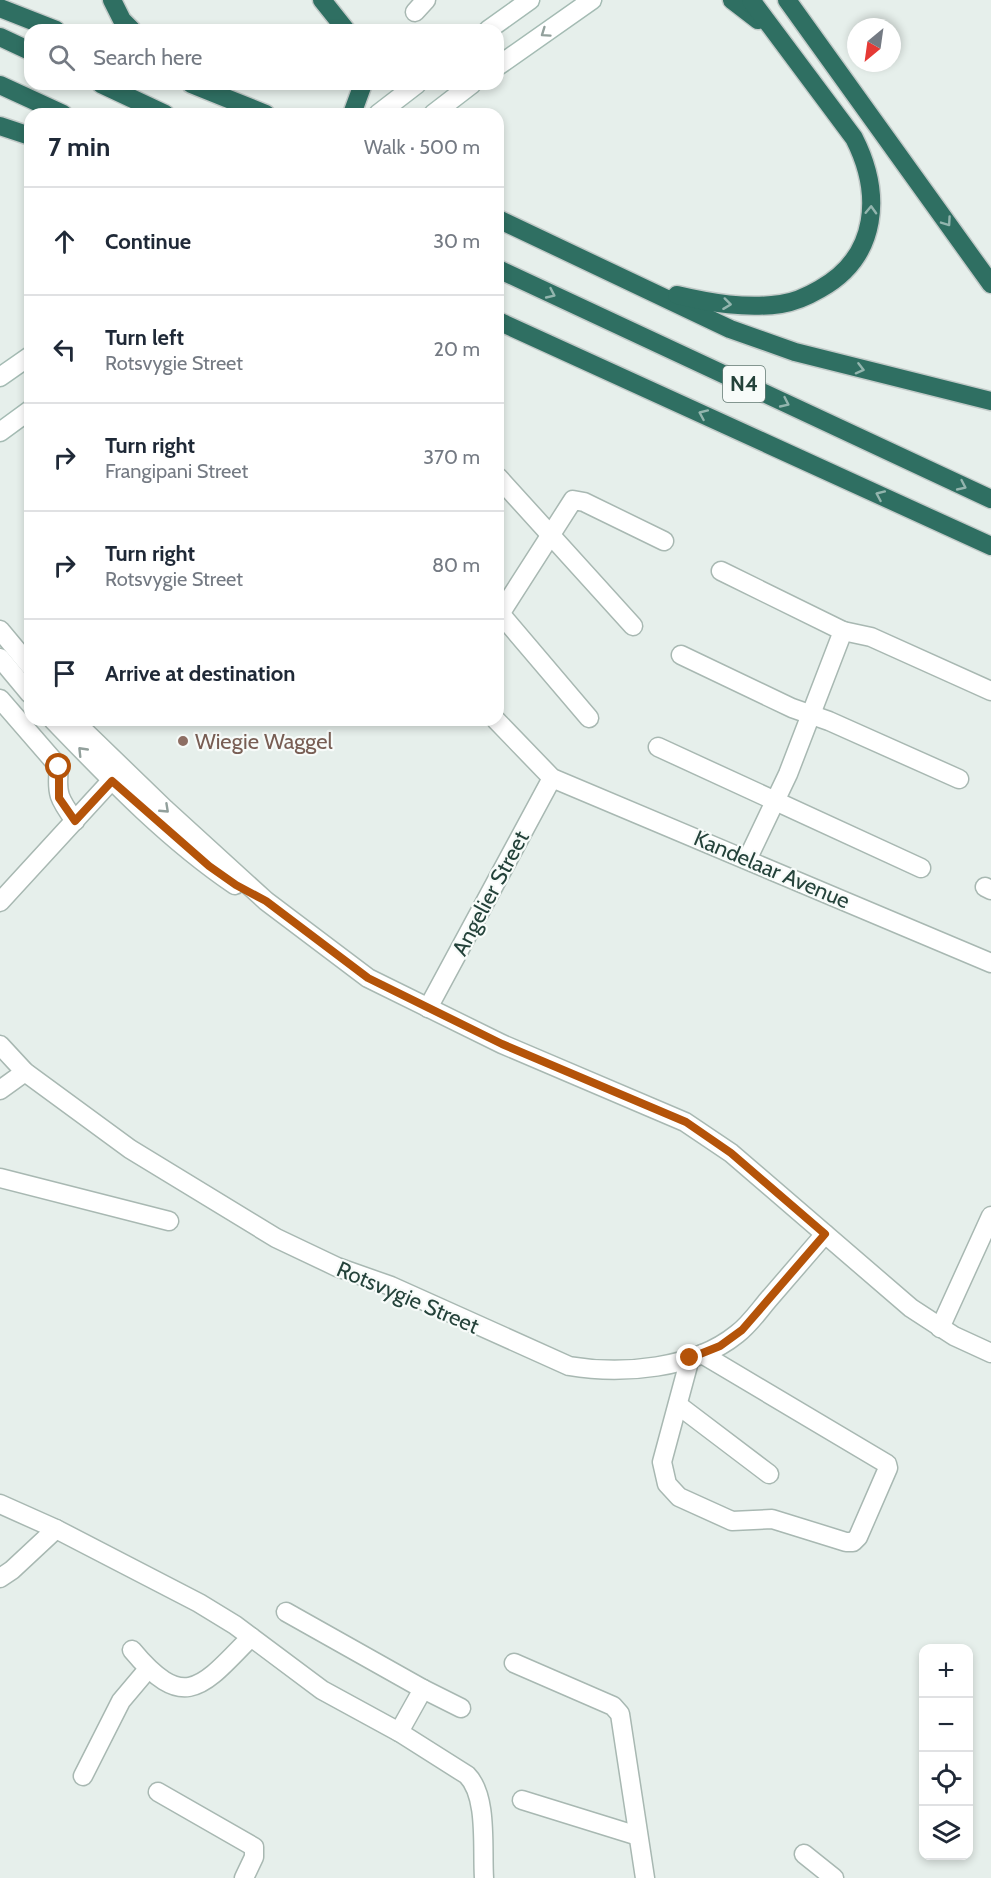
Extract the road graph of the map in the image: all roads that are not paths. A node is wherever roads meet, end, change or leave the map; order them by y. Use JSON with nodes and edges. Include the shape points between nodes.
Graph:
{"nodes":[{"id":1,"x":112,"y":0,"type":"edge"},
{"id":2,"x":321,"y":0,"type":"edge"},
{"id":3,"x":530,"y":0,"type":"edge"},
{"id":4,"x":592,"y":0,"type":"edge"},
{"id":5,"x":732,"y":0,"type":"edge"},
{"id":6,"x":751,"y":0,"type":"edge"},
{"id":7,"x":787,"y":0,"type":"edge"},
{"id":8,"x":801,"y":0,"type":"edge"},
{"id":9,"x":0,"y":8,"type":"edge"},
{"id":10,"x":41,"y":24,"type":"edge"},
{"id":11,"x":126,"y":24,"type":"edge"},
{"id":12,"x":341,"y":24,"type":"edge"},
{"id":13,"x":496,"y":24,"type":"edge"},
{"id":14,"x":0,"y":37,"type":"edge"},
{"id":15,"x":781,"y":37,"type":"junction"},
{"id":16,"x":24,"y":48,"type":"edge"},
{"id":17,"x":504,"y":62,"type":"edge"},
{"id":18,"x":0,"y":85,"type":"edge"},
{"id":19,"x":114,"y":90,"type":"edge"},
{"id":20,"x":206,"y":90,"type":"edge"},
{"id":21,"x":233,"y":90,"type":"edge"},
{"id":22,"x":361,"y":90,"type":"edge"},
{"id":23,"x":409,"y":90,"type":"edge"},
{"id":24,"x":464,"y":90,"type":"edge"},
{"id":25,"x":864,"y":105,"type":"junction"},
{"id":26,"x":50,"y":108,"type":"edge"},
{"id":27,"x":152,"y":108,"type":"edge"},
{"id":28,"x":251,"y":108,"type":"edge"},
{"id":29,"x":267,"y":108,"type":"edge"},
{"id":30,"x":354,"y":108,"type":"edge"},
{"id":31,"x":386,"y":108,"type":"edge"},
{"id":32,"x":441,"y":108,"type":"edge"},
{"id":33,"x":0,"y":126,"type":"edge"},
{"id":34,"x":24,"y":134,"type":"edge"},
{"id":35,"x":504,"y":222,"type":"edge"},
{"id":36,"x":504,"y":272,"type":"edge"},
{"id":37,"x":991,"y":284,"type":"edge"},
{"id":38,"x":649,"y":289,"type":"junction"},
{"id":39,"x":504,"y":324,"type":"edge"},
{"id":40,"x":24,"y":360,"type":"edge"},
{"id":41,"x":0,"y":377,"type":"edge"},
{"id":42,"x":991,"y":401,"type":"edge"},
{"id":43,"x":24,"y":414,"type":"edge"},
{"id":44,"x":0,"y":432,"type":"edge"},
{"id":45,"x":504,"y":484,"type":"edge"},
{"id":46,"x":991,"y":500,"type":"edge"},
{"id":47,"x":551,"y":538,"type":"junction"},
{"id":48,"x":664,"y":541,"type":"dead end"},
{"id":49,"x":991,"y":546,"type":"edge"},
{"id":50,"x":721,"y":571,"type":"dead end"},
{"id":51,"x":504,"y":605,"type":"edge"},
{"id":52,"x":504,"y":618,"type":"edge"},
{"id":53,"x":633,"y":626,"type":"dead end"},
{"id":54,"x":0,"y":630,"type":"edge"},
{"id":55,"x":843,"y":632,"type":"junction"},
{"id":56,"x":681,"y":655,"type":"dead end"},
{"id":57,"x":0,"y":658,"type":"edge"},
{"id":58,"x":24,"y":659,"type":"edge"},
{"id":59,"x":24,"y":687,"type":"edge"},
{"id":60,"x":991,"y":691,"type":"edge"},
{"id":61,"x":0,"y":699,"type":"edge"},
{"id":62,"x":811,"y":715,"type":"junction"},
{"id":63,"x":589,"y":718,"type":"dead end"},
{"id":64,"x":60,"y":726,"type":"edge"},
{"id":65,"x":78,"y":726,"type":"edge"},
{"id":66,"x":502,"y":726,"type":"edge"},
{"id":67,"x":658,"y":747,"type":"dead end"},
{"id":68,"x":117,"y":775,"type":"junction"},
{"id":69,"x":552,"y":778,"type":"junction"},
{"id":70,"x":959,"y":779,"type":"dead end"},
{"id":71,"x":774,"y":802,"type":"junction"},
{"id":72,"x":75,"y":821,"type":"junction"},
{"id":73,"x":748,"y":858,"type":"junction"},
{"id":74,"x":921,"y":868,"type":"dead end"},
{"id":75,"x":0,"y":902,"type":"edge"},
{"id":76,"x":991,"y":963,"type":"edge"},
{"id":77,"x":428,"y":1008,"type":"junction"},
{"id":78,"x":0,"y":1045,"type":"edge"},
{"id":79,"x":25,"y":1072,"type":"junction"},
{"id":80,"x":0,"y":1090,"type":"edge"},
{"id":81,"x":0,"y":1178,"type":"edge"},
{"id":82,"x":991,"y":1216,"type":"edge"},
{"id":83,"x":169,"y":1221,"type":"dead end"},
{"id":84,"x":825,"y":1234,"type":"junction"},
{"id":85,"x":940,"y":1328,"type":"junction"},
{"id":86,"x":991,"y":1353,"type":"edge"},
{"id":87,"x":696,"y":1356,"type":"junction"},
{"id":88,"x":678,"y":1405,"type":"junction"},
{"id":89,"x":769,"y":1474,"type":"dead end"},
{"id":90,"x":0,"y":1504,"type":"edge"},
{"id":91,"x":56,"y":1529,"type":"junction"},
{"id":92,"x":0,"y":1578,"type":"edge"},
{"id":93,"x":286,"y":1612,"type":"dead end"},
{"id":94,"x":251,"y":1637,"type":"junction"},
{"id":95,"x":132,"y":1650,"type":"dead end"},
{"id":96,"x":514,"y":1663,"type":"dead end"},
{"id":97,"x":147,"y":1669,"type":"junction"},
{"id":98,"x":423,"y":1689,"type":"junction"},
{"id":99,"x":461,"y":1708,"type":"dead end"},
{"id":100,"x":399,"y":1732,"type":"junction"},
{"id":101,"x":83,"y":1776,"type":"dead end"},
{"id":102,"x":158,"y":1792,"type":"dead end"},
{"id":103,"x":522,"y":1800,"type":"dead end"},
{"id":104,"x":638,"y":1836,"type":"junction"},
{"id":105,"x":804,"y":1854,"type":"dead end"},
{"id":106,"x":244,"y":1878,"type":"edge"},
{"id":107,"x":484,"y":1878,"type":"edge"},
{"id":108,"x":645,"y":1878,"type":"edge"},
{"id":109,"x":834,"y":1878,"type":"edge"}],
"edges":[{"from":1,"to":11,"type":"highway"},
{"from":2,"to":12,"type":"highway"},
{"from":3,"to":13,"type":"street"},
{"from":4,"to":17,"type":"street","one_way":true},
{"from":5,"to":15,"type":"highway"},
{"from":6,"to":15,"type":"highway"},
{"from":7,"to":25,"type":"highway"},
{"from":8,"to":25,"type":"highway"},
{"from":9,"to":10,"type":"highway"},
{"from":14,"to":16,"type":"highway"},
{"from":38,"to":15,"type":"highway","one_way":true,"via":[[729,305],[783,304],[836,278],[863,242],[871,210],[866,162],[854,138]]},
{"from":18,"to":26,"type":"highway"},
{"from":19,"to":27,"type":"highway"},
{"from":20,"to":28,"type":"highway"},
{"from":21,"to":29,"type":"highway"},
{"from":22,"to":30,"type":"highway"},
{"from":23,"to":31,"type":"street"},
{"from":24,"to":32,"type":"street"},
{"from":25,"to":37,"type":"highway","one_way":true},
{"from":33,"to":34,"type":"highway"},
{"from":35,"to":38,"type":"highway"},
{"from":36,"to":46,"type":"highway","number":"N4","one_way":true},
{"from":38,"to":42,"type":"highway","one_way":true,"via":[[730,329],[777,346]]},
{"from":49,"to":39,"type":"highway","number":"N4","one_way":true},
{"from":40,"to":41,"type":"street"},
{"from":43,"to":44,"type":"street"},
{"from":45,"to":47,"type":"street"},
{"from":47,"to":48,"type":"street","via":[[567,507],[576,500]]},
{"from":47,"to":51,"type":"street"},
{"from":47,"to":53,"type":"street"},
{"from":50,"to":55,"type":"street"},
{"from":52,"to":63,"type":"street"},
{"from":54,"to":58,"type":"street"},
{"from":55,"to":60,"type":"street","via":[[871,637]]},
{"from":55,"to":62,"type":"street"},
{"from":56,"to":62,"type":"street"},
{"from":57,"to":59,"type":"street"},
{"from":61,"to":72,"type":"street","via":[[59,767],[59,798]]},
{"from":62,"to":70,"type":"street"},
{"from":62,"to":71,"type":"street"},
{"from":68,"to":64,"type":"street","one_way":true},
{"from":65,"to":68,"type":"street"},
{"from":66,"to":69,"type":"street"},
{"from":67,"to":71,"type":"street"},
{"from":68,"to":72,"type":"street"},
{"from":68,"to":77,"type":"street","via":[[209,866],[266,901],[368,978]]},
{"from":69,"to":73,"type":"street","name":"Kandelaar Avenue"},
{"from":69,"to":77,"type":"street","name":"Angelier Street"},
{"from":71,"to":73,"type":"street"},
{"from":71,"to":74,"type":"street"},
{"from":72,"to":75,"type":"street"},
{"from":73,"to":76,"type":"street","name":"Kandelaar Avenue"},
{"from":77,"to":84,"type":"street","via":[[502,1044],[686,1122],[731,1153]]},
{"from":78,"to":79,"type":"street","name":"Rotsvygie Street"},
{"from":79,"to":80,"type":"street"},
{"from":79,"to":87,"type":"street","name":"Rotsvygie Street","via":[[129,1149],[276,1238],[569,1366],[631,1368]]},
{"from":81,"to":83,"type":"street"},
{"from":82,"to":85,"type":"street"},
{"from":84,"to":85,"type":"street"},
{"from":84,"to":87,"type":"street","name":"Rotsvygie Street","via":[[742,1330],[720,1346]]},
{"from":85,"to":86,"type":"street"},
{"from":87,"to":88,"type":"street"},
{"from":87,"to":88,"type":"street","via":[[887,1464],[858,1538],[846,1542],[772,1519],[732,1521],[679,1497],[667,1485],[663,1462]]},
{"from":88,"to":89,"type":"street"},
{"from":90,"to":91,"type":"street"},
{"from":91,"to":92,"type":"street"},
{"from":91,"to":94,"type":"street","via":[[199,1603]]},
{"from":93,"to":98,"type":"street"},
{"from":94,"to":97,"type":"street","via":[[221,1668],[192,1689],[172,1686]]},
{"from":94,"to":100,"type":"street","via":[[322,1690]]},
{"from":95,"to":97,"type":"street"},
{"from":96,"to":104,"type":"street","via":[[618,1710]]},
{"from":97,"to":101,"type":"street","via":[[121,1701]]},
{"from":98,"to":99,"type":"street"},
{"from":98,"to":100,"type":"street"},
{"from":100,"to":107,"type":"street","via":[[474,1783],[481,1807]]},
{"from":102,"to":106,"type":"street","via":[[254,1847],[254,1857]]},
{"from":103,"to":104,"type":"street"},
{"from":104,"to":108,"type":"street"},
{"from":105,"to":109,"type":"street"}]}
